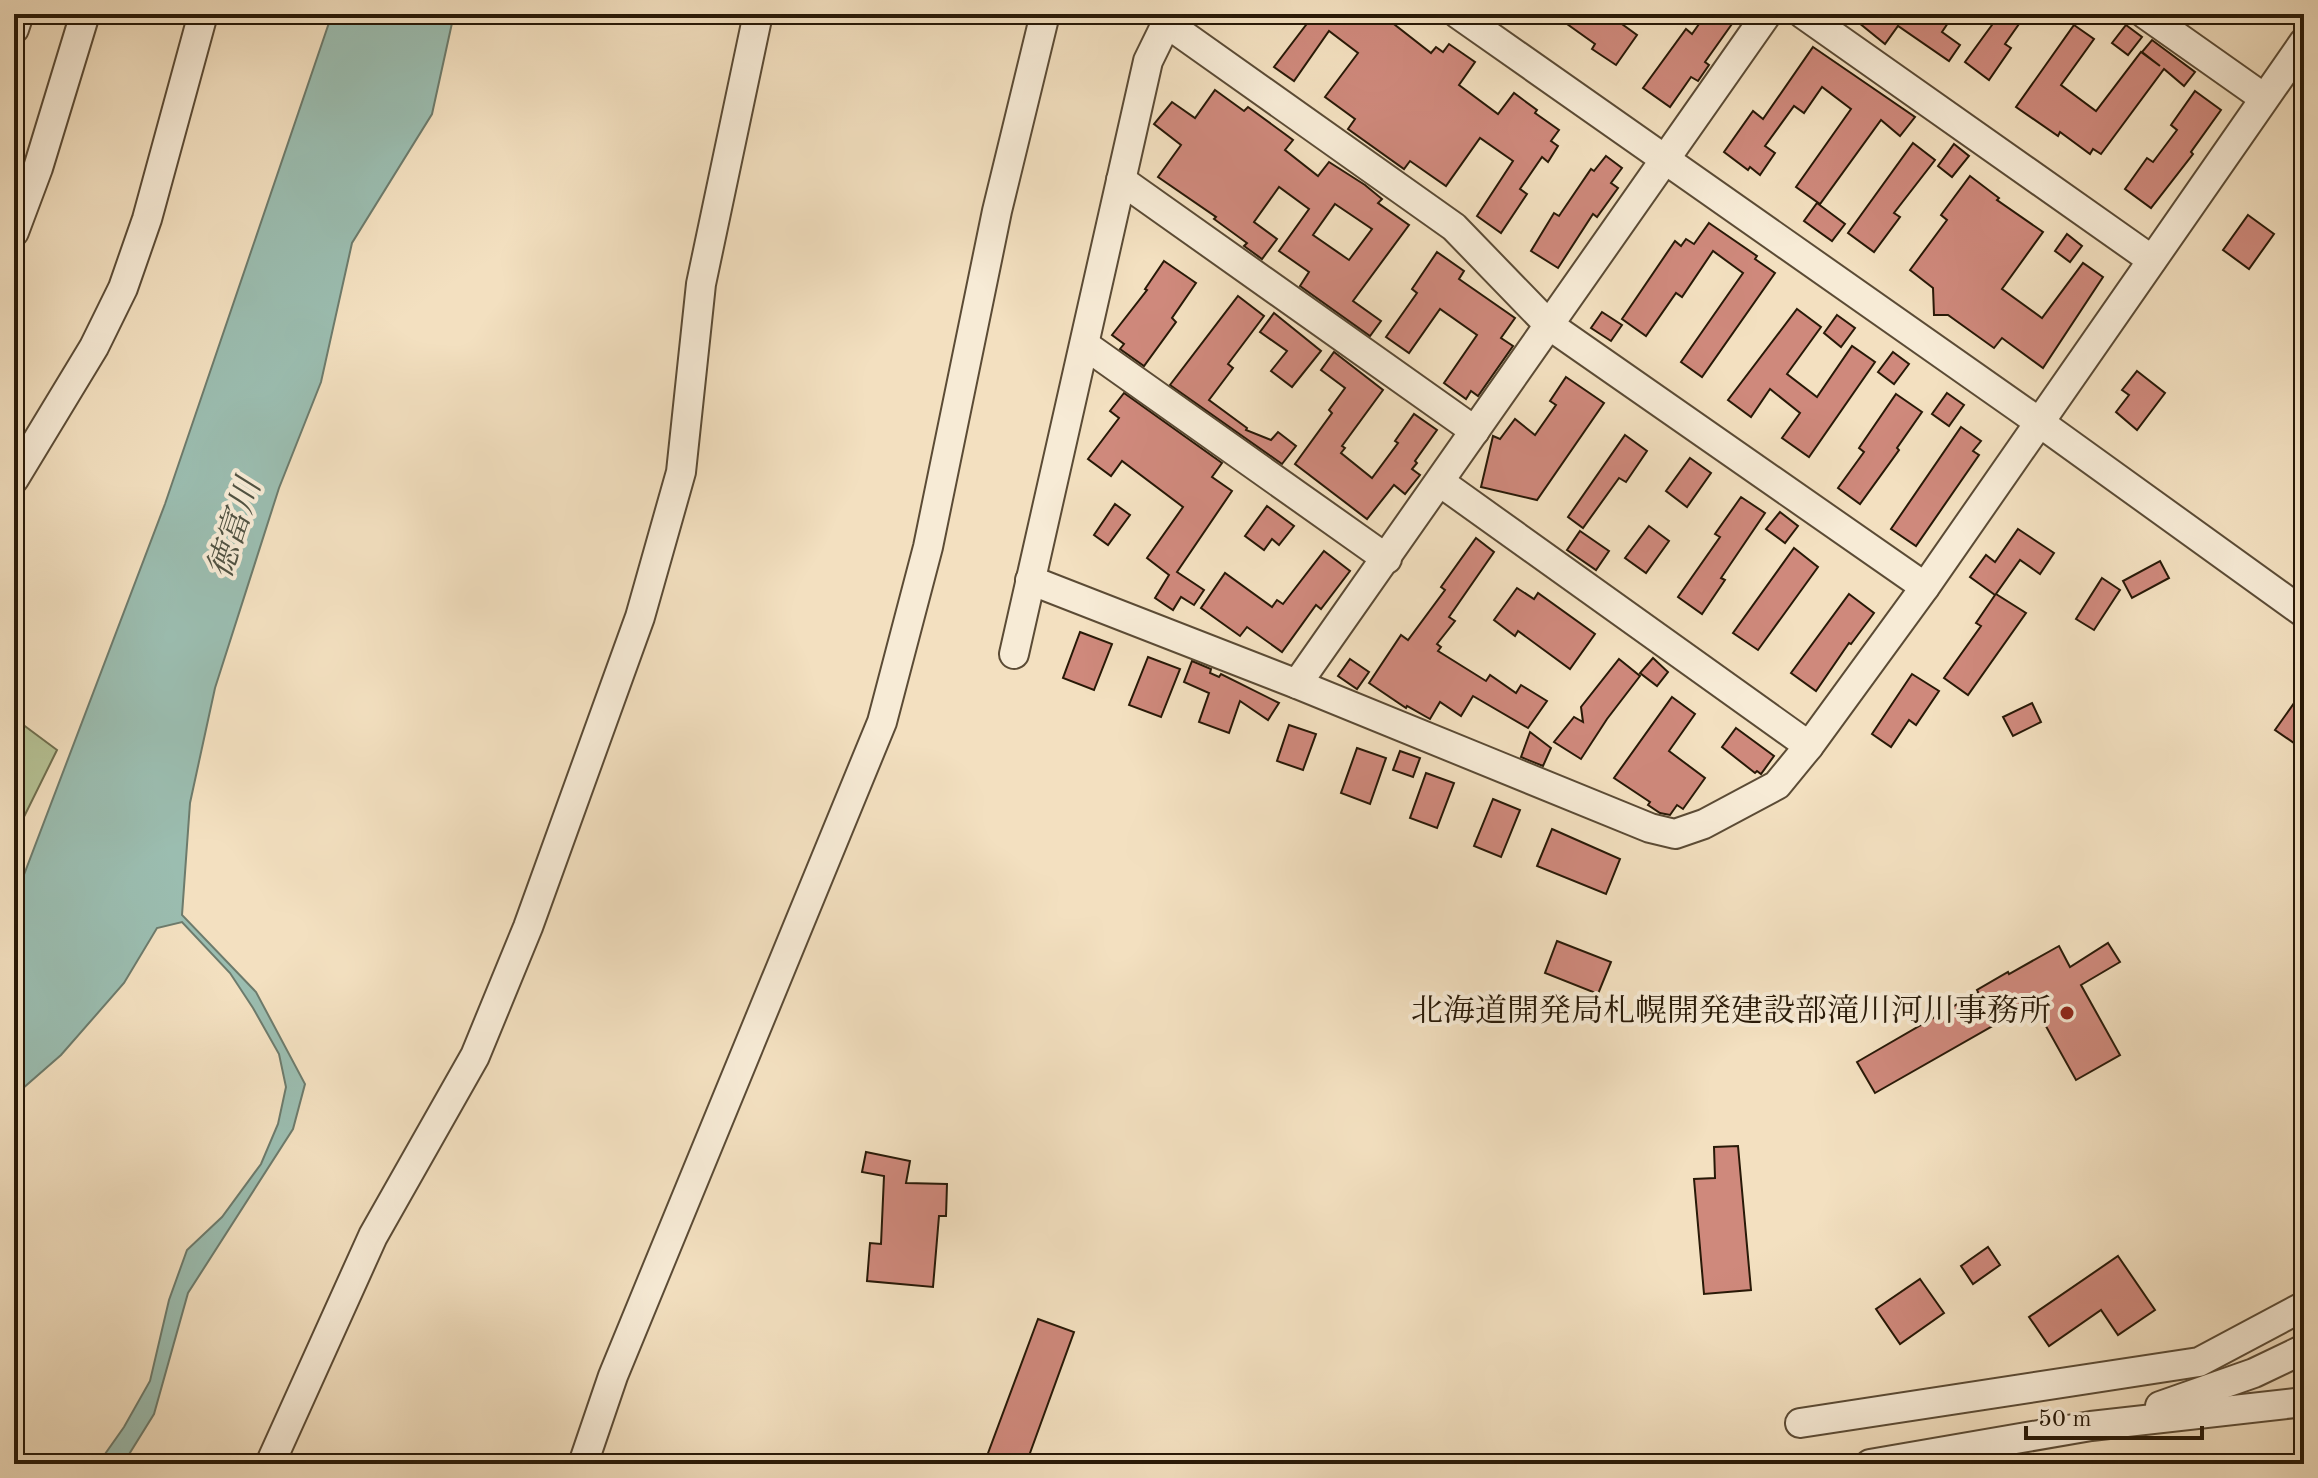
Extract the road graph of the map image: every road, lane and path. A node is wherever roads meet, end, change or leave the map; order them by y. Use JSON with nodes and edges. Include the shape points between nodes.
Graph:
{"nodes":[{"id":1,"x":19,"y":14,"type":"edge"},
{"id":2,"x":85,"y":14,"type":"edge"},
{"id":3,"x":203,"y":14,"type":"edge"},
{"id":4,"x":758,"y":14,"type":"edge"},
{"id":5,"x":1045,"y":14,"type":"edge"},
{"id":6,"x":1458,"y":14,"type":"edge"},
{"id":7,"x":1767,"y":14,"type":"edge"},
{"id":8,"x":1803,"y":14,"type":"edge"},
{"id":9,"x":2145,"y":14,"type":"edge"},
{"id":10,"x":1168,"y":18,"type":"edge"},
{"id":11,"x":14,"y":29,"type":"edge"},
{"id":12,"x":2304,"y":42,"type":"edge"},
{"id":13,"x":2264,"y":98,"type":"junction"},
{"id":14,"x":1665,"y":159,"type":"junction"},
{"id":15,"x":1121,"y":180,"type":"junction"},
{"id":16,"x":14,"y":232,"type":"edge"},
{"id":17,"x":2152,"y":260,"type":"junction"},
{"id":18,"x":1549,"y":325,"type":"junction"},
{"id":19,"x":1085,"y":345,"type":"junction"},
{"id":20,"x":2039,"y":422,"type":"junction"},
{"id":21,"x":1475,"y":431,"type":"junction"},
{"id":22,"x":14,"y":479,"type":"edge"},
{"id":23,"x":1440,"y":482,"type":"junction"},
{"id":24,"x":1387,"y":559,"type":"junction"},
{"id":25,"x":1030,"y":580,"type":"junction"},
{"id":26,"x":1925,"y":587,"type":"junction"},
{"id":27,"x":2304,"y":613,"type":"edge"},
{"id":28,"x":1014,"y":654,"type":"dead end"},
{"id":29,"x":1297,"y":684,"type":"junction"},
{"id":30,"x":1809,"y":746,"type":"junction"},
{"id":31,"x":2304,"y":1306,"type":"edge"},
{"id":32,"x":2304,"y":1349,"type":"edge"},
{"id":33,"x":2304,"y":1402,"type":"edge"},
{"id":34,"x":1800,"y":1423,"type":"dead end"},
{"id":35,"x":2091,"y":1426,"type":"junction"},
{"id":36,"x":2041,"y":1436,"type":"junction"},
{"id":37,"x":270,"y":1464,"type":"edge"},
{"id":38,"x":583,"y":1464,"type":"edge"},
{"id":39,"x":1870,"y":1464,"type":"edge"},
{"id":40,"x":2006,"y":1464,"type":"edge"}],
"edges":[{"from":1,"to":11,"type":"street"},
{"from":2,"to":16,"type":"street"},
{"from":3,"to":22,"type":"street","via":[[123,288],[94,347]]},
{"from":4,"to":37,"type":"street","via":[[701,284],[681,472],[640,617],[528,927],[475,1056],[373,1236]]},
{"from":5,"to":38,"type":"street","via":[[997,211],[928,547],[882,722],[613,1376]]},
{"from":6,"to":14,"type":"street"},
{"from":7,"to":14,"type":"street"},
{"from":8,"to":17,"type":"street"},
{"from":9,"to":13,"type":"street"},
{"from":10,"to":15,"type":"street","via":[[1148,61]]},
{"from":10,"to":18,"type":"street","via":[[1454,227]]},
{"from":12,"to":13,"type":"street"},
{"from":13,"to":17,"type":"street"},
{"from":14,"to":18,"type":"street"},
{"from":14,"to":20,"type":"street"},
{"from":15,"to":19,"type":"street"},
{"from":15,"to":21,"type":"street"},
{"from":17,"to":20,"type":"street"},
{"from":18,"to":21,"type":"street"},
{"from":18,"to":26,"type":"street"},
{"from":19,"to":24,"type":"street"},
{"from":19,"to":25,"type":"street"},
{"from":20,"to":26,"type":"street"},
{"from":20,"to":27,"type":"street"},
{"from":21,"to":23,"type":"street"},
{"from":23,"to":24,"type":"street"},
{"from":23,"to":30,"type":"street"},
{"from":24,"to":29,"type":"street"},
{"from":25,"to":28,"type":"street"},
{"from":25,"to":29,"type":"street"},
{"from":26,"to":30,"type":"street"},
{"from":29,"to":30,"type":"street","via":[[1675,834],[1777,785]]},
{"from":31,"to":34,"type":"street","via":[[2199,1362]]},
{"from":32,"to":35,"type":"street","via":[[2201,1393]]},
{"from":33,"to":35,"type":"street"},
{"from":35,"to":36,"type":"street"},
{"from":36,"to":39,"type":"street"},
{"from":36,"to":40,"type":"street"}]}
